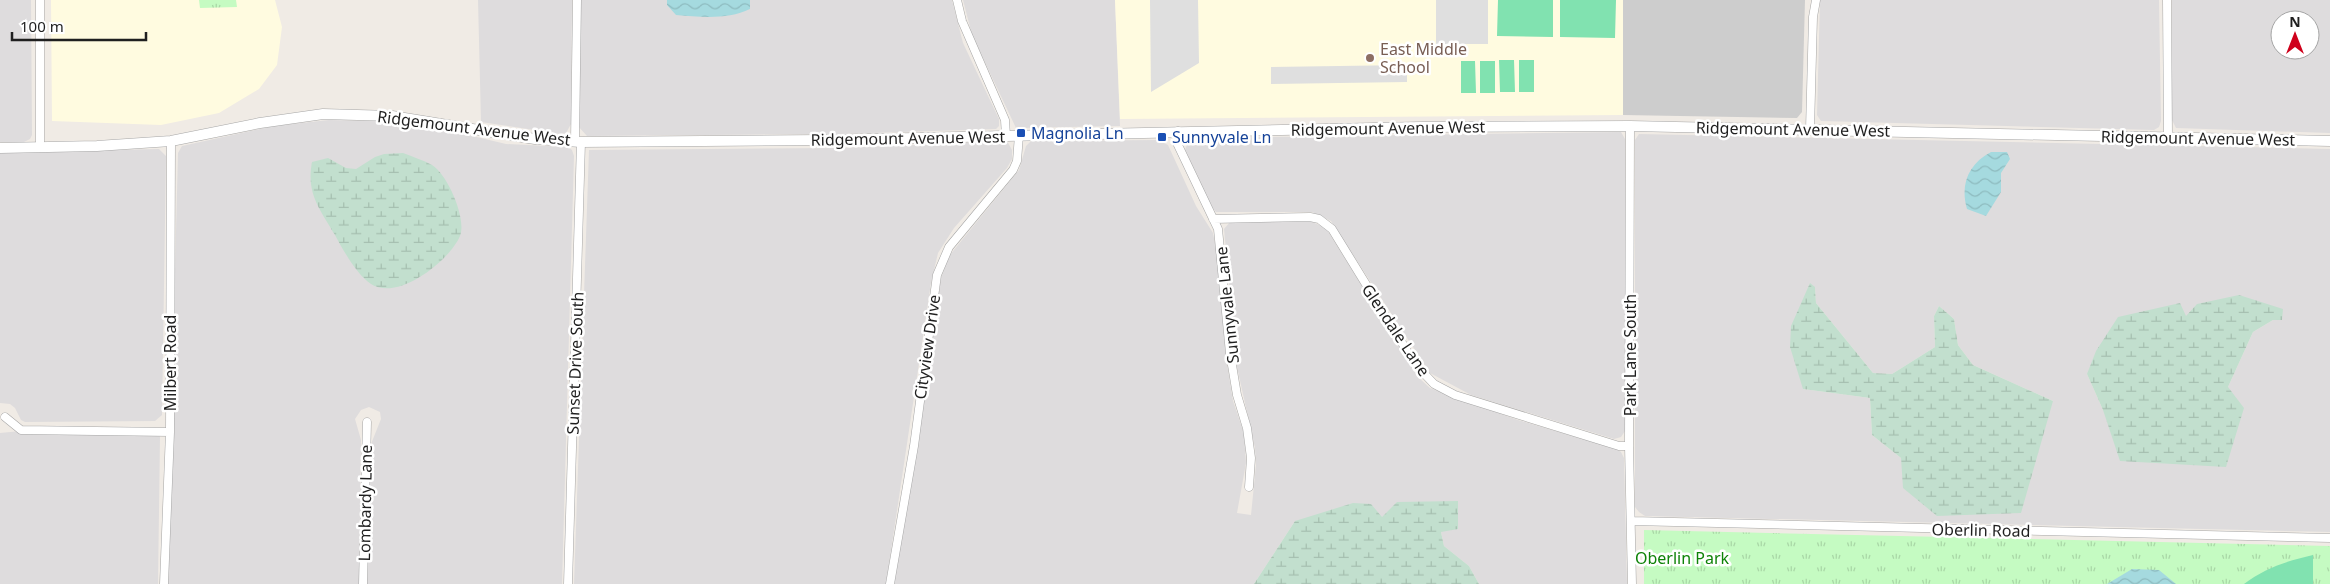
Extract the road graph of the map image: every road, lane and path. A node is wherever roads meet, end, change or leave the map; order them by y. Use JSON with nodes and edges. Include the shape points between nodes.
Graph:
{"nodes":[{"id":1,"x":40,"y":0,"type":"edge"},
{"id":2,"x":577,"y":0,"type":"edge"},
{"id":3,"x":958,"y":0,"type":"edge"},
{"id":4,"x":1816,"y":0,"type":"edge"},
{"id":5,"x":2167,"y":0,"type":"edge"},
{"id":6,"x":1630,"y":126,"type":"junction"},
{"id":7,"x":1810,"y":129,"type":"junction"},
{"id":8,"x":1178,"y":131,"type":"junction"},
{"id":9,"x":1019,"y":135,"type":"junction"},
{"id":10,"x":1006,"y":136,"type":"junction"},
{"id":11,"x":2168,"y":137,"type":"junction"},
{"id":12,"x":171,"y":141,"type":"junction"},
{"id":13,"x":2330,"y":141,"type":"edge"},
{"id":14,"x":578,"y":142,"type":"junction"},
{"id":15,"x":40,"y":147,"type":"junction"},
{"id":16,"x":0,"y":148,"type":"edge"},
{"id":17,"x":1214,"y":219,"type":"junction"},
{"id":18,"x":5,"y":417,"type":"dead end"},
{"id":19,"x":367,"y":422,"type":"dead end"},
{"id":20,"x":170,"y":432,"type":"junction"},
{"id":21,"x":1629,"y":446,"type":"junction"},
{"id":22,"x":1249,"y":487,"type":"dead end"},
{"id":23,"x":1632,"y":521,"type":"junction"},
{"id":24,"x":2330,"y":538,"type":"edge"},
{"id":25,"x":164,"y":584,"type":"edge"},
{"id":26,"x":363,"y":584,"type":"edge"},
{"id":27,"x":568,"y":584,"type":"edge"},
{"id":28,"x":890,"y":584,"type":"edge"},
{"id":29,"x":1632,"y":584,"type":"edge"}],
"edges":[{"from":1,"to":15,"type":"street"},
{"from":2,"to":14,"type":"street","name":"Sunset Drive South"},
{"from":3,"to":10,"type":"street","via":[[962,21],[1005,120]]},
{"from":4,"to":7,"type":"street"},
{"from":5,"to":11,"type":"street"},
{"from":6,"to":7,"type":"street","name":"Ridgemount Avenue West"},
{"from":6,"to":8,"type":"street","name":"Ridgemount Avenue West"},
{"from":6,"to":21,"type":"street","name":"Park Lane South"},
{"from":7,"to":11,"type":"street","name":"Ridgemount Avenue West"},
{"from":8,"to":9,"type":"street","name":"Ridgemount Avenue West"},
{"from":8,"to":17,"type":"street","name":"Sunnyvale Lane","via":[[1177,143]]},
{"from":9,"to":10,"type":"street","name":"Ridgemount Avenue West"},
{"from":9,"to":28,"type":"street","name":"Cityview Drive","via":[[1018,161],[1013,170],[949,247],[937,275],[914,446]]},
{"from":10,"to":14,"type":"street","name":"Ridgemount Avenue West"},
{"from":11,"to":13,"type":"street","name":"Ridgemount Avenue West"},
{"from":12,"to":14,"type":"street","name":"Ridgemount Avenue West","via":[[290,118],[350,114],[392,116],[535,139]]},
{"from":12,"to":15,"type":"street","name":"Ridgemount Avenue West"},
{"from":12,"to":20,"type":"street","name":"Milbert Road"},
{"from":14,"to":27,"type":"street","name":"Sunset Drive South"},
{"from":15,"to":16,"type":"street","name":"Ridgemount Avenue West"},
{"from":17,"to":21,"type":"street","name":"Glendale Lane","via":[[1319,219],[1332,229],[1415,364],[1434,384],[1505,411],[1619,446]]},
{"from":17,"to":22,"type":"street","name":"Sunnyvale Lane","via":[[1220,241],[1230,353],[1251,458]]},
{"from":18,"to":20,"type":"street","via":[[21,430]]},
{"from":19,"to":26,"type":"street","name":"Lombardy Lane"},
{"from":20,"to":25,"type":"street","name":"Milbert Road"},
{"from":21,"to":23,"type":"street","name":"Park Lane South"},
{"from":23,"to":24,"type":"street","name":"Oberlin Road"},
{"from":23,"to":29,"type":"street","name":"Park Lane South"}]}
